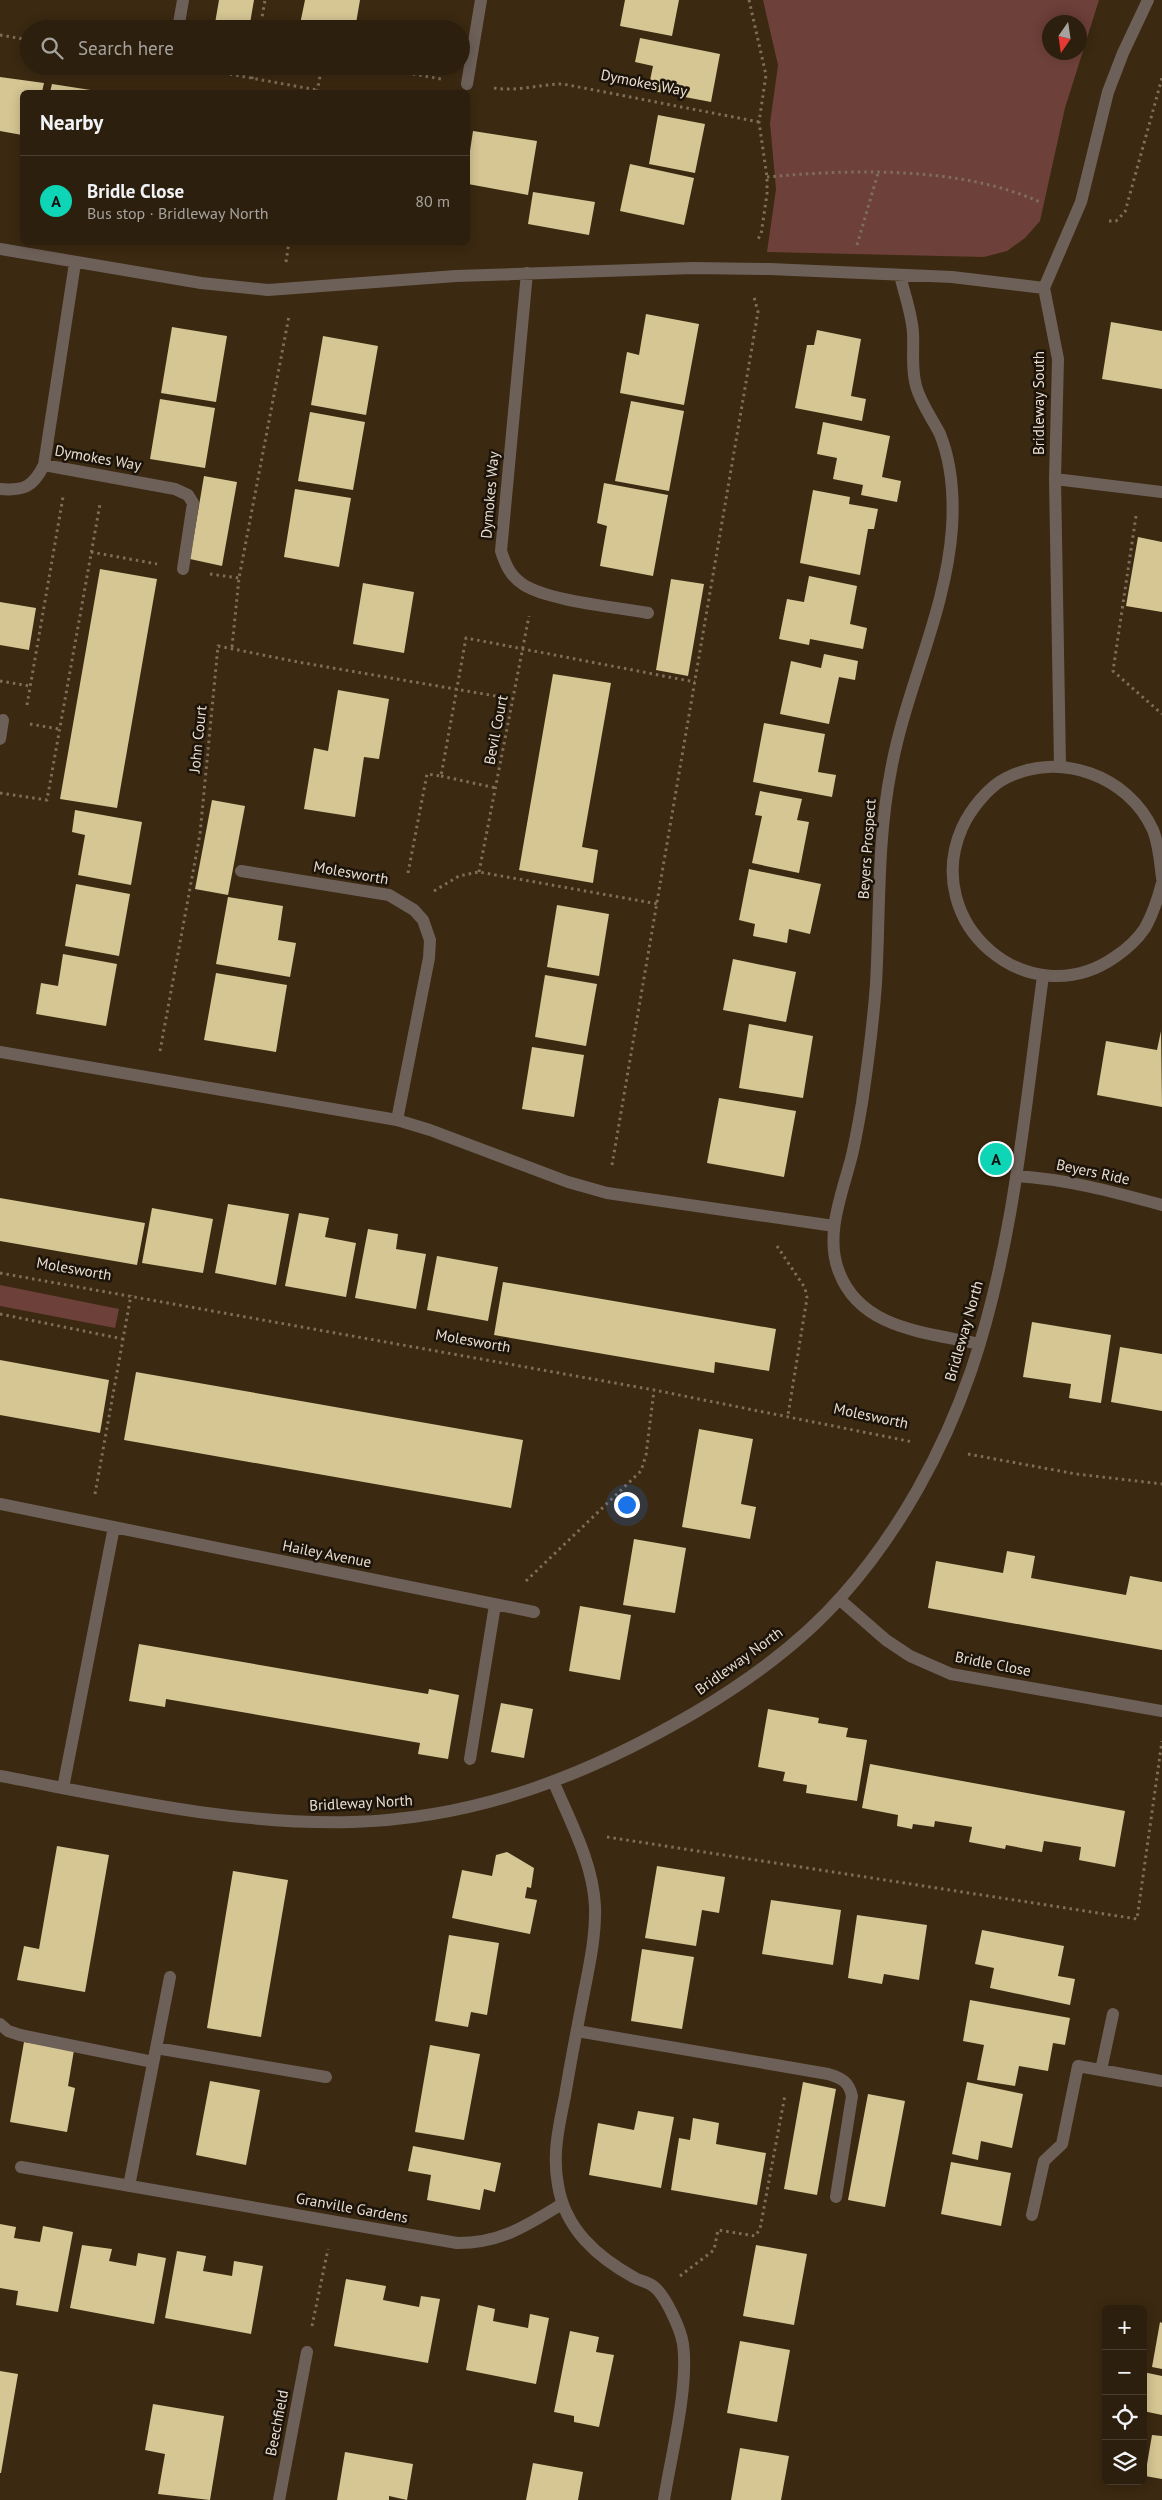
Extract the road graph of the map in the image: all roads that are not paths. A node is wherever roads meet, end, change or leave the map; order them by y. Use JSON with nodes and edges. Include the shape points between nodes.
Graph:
{"nodes":[{"id":1,"x":182,"y":0,"type":"edge"},
{"id":2,"x":481,"y":0,"type":"edge"},
{"id":3,"x":1148,"y":0,"type":"edge"},
{"id":4,"x":179,"y":20,"type":"edge"},
{"id":5,"x":470,"y":66,"type":"edge"},
{"id":6,"x":468,"y":75,"type":"edge"},
{"id":7,"x":467,"y":84,"type":"road end"},
{"id":8,"x":0,"y":249,"type":"edge"},
{"id":9,"x":75,"y":262,"type":"junction"},
{"id":10,"x":527,"y":273,"type":"junction"},
{"id":11,"x":900,"y":275,"type":"junction"},
{"id":12,"x":1044,"y":288,"type":"junction"},
{"id":13,"x":44,"y":465,"type":"junction"},
{"id":14,"x":1055,"y":479,"type":"junction"},
{"id":15,"x":0,"y":489,"type":"edge"},
{"id":16,"x":1162,"y":492,"type":"edge"},
{"id":17,"x":183,"y":569,"type":"dead end"},
{"id":18,"x":648,"y":613,"type":"dead end"},
{"id":19,"x":3,"y":720,"type":"dead end"},
{"id":20,"x":0,"y":739,"type":"edge"},
{"id":21,"x":1060,"y":765,"type":"junction"},
{"id":22,"x":241,"y":871,"type":"dead end"},
{"id":23,"x":1162,"y":878,"type":"edge"},
{"id":24,"x":1162,"y":883,"type":"edge"},
{"id":25,"x":1043,"y":976,"type":"junction"},
{"id":26,"x":0,"y":1052,"type":"edge"},
{"id":27,"x":397,"y":1120,"type":"junction"},
{"id":28,"x":1016,"y":1176,"type":"junction"},
{"id":29,"x":1162,"y":1206,"type":"edge"},
{"id":30,"x":834,"y":1226,"type":"junction"},
{"id":31,"x":979,"y":1344,"type":"junction"},
{"id":32,"x":0,"y":1504,"type":"edge"},
{"id":33,"x":114,"y":1528,"type":"junction"},
{"id":34,"x":840,"y":1599,"type":"junction"},
{"id":35,"x":498,"y":1605,"type":"junction"},
{"id":36,"x":534,"y":1612,"type":"dead end"},
{"id":37,"x":1162,"y":1711,"type":"edge"},
{"id":38,"x":470,"y":1759,"type":"dead end"},
{"id":39,"x":0,"y":1776,"type":"edge"},
{"id":40,"x":554,"y":1783,"type":"junction"},
{"id":41,"x":63,"y":1788,"type":"junction"},
{"id":42,"x":170,"y":1977,"type":"dead end"},
{"id":43,"x":1113,"y":2014,"type":"dead end"},
{"id":44,"x":0,"y":2024,"type":"edge"},
{"id":45,"x":577,"y":2031,"type":"junction"},
{"id":46,"x":156,"y":2048,"type":"junction"},
{"id":47,"x":153,"y":2062,"type":"junction"},
{"id":48,"x":1101,"y":2070,"type":"junction"},
{"id":49,"x":326,"y":2077,"type":"dead end"},
{"id":50,"x":1162,"y":2081,"type":"edge"},
{"id":51,"x":20,"y":2167,"type":"dead end"},
{"id":52,"x":129,"y":2186,"type":"junction"},
{"id":53,"x":836,"y":2197,"type":"dead end"},
{"id":54,"x":562,"y":2204,"type":"junction"},
{"id":55,"x":1032,"y":2215,"type":"dead end"},
{"id":56,"x":307,"y":2352,"type":"road end"},
{"id":57,"x":279,"y":2500,"type":"edge"},
{"id":58,"x":664,"y":2500,"type":"edge"}],
"edges":[{"from":1,"to":4,"type":"street"},
{"from":2,"to":5,"type":"street"},
{"from":3,"to":12,"type":"street","via":[[1108,92],[1081,202]]},
{"from":6,"to":7,"type":"street"},
{"from":8,"to":9,"type":"street"},
{"from":9,"to":10,"type":"street","via":[[201,283],[268,290]]},
{"from":9,"to":13,"type":"street","name":"Dymokes Way"},
{"from":10,"to":11,"type":"street","via":[[740,269]]},
{"from":10,"to":18,"type":"street","name":"Dymokes Way","via":[[501,551],[506,566],[514,577],[534,591]]},
{"from":11,"to":12,"type":"street","via":[[952,277]]},
{"from":11,"to":30,"type":"street","name":"Beyers Prospect","via":[[913,332],[912,368],[916,388],[939,432],[950,462],[952,529],[942,591],[909,696],[890,772],[881,848],[876,985],[870,1040],[856,1133]]},
{"from":12,"to":14,"type":"street","name":"Bridleway South","via":[[1058,359]]},
{"from":13,"to":15,"type":"street","name":"Dymokes Way","via":[[37,479],[27,487]]},
{"from":13,"to":17,"type":"street","name":"Dymokes Way","via":[[175,489],[188,495],[193,503]]},
{"from":14,"to":16,"type":"street"},
{"from":14,"to":21,"type":"street","name":"Bridleway South"},
{"from":19,"to":20,"type":"street"},
{"from":21,"to":23,"type":"street","via":[[1092,774],[1121,789],[1139,808],[1153,830]]},
{"from":21,"to":25,"type":"street","via":[[1031,768],[1004,778],[986,795],[968,815],[956,842],[952,868],[954,894],[964,922],[976,939],[1018,969]]},
{"from":22,"to":27,"type":"street","name":"Molesworth","via":[[376,892],[414,910],[428,930],[428,958]]},
{"from":24,"to":25,"type":"street","via":[[1145,929],[1129,948],[1093,971]]},
{"from":25,"to":28,"type":"street","name":"Bridleway North"},
{"from":26,"to":27,"type":"street"},
{"from":27,"to":30,"type":"street","via":[[607,1193]]},
{"from":28,"to":29,"type":"street","name":"Beyers Ride","via":[[1086,1186]]},
{"from":28,"to":31,"type":"street","name":"Bridleway North","via":[[998,1271]]},
{"from":30,"to":31,"type":"street","name":"Beyers Prospect","via":[[838,1270],[846,1288],[872,1316],[909,1329]]},
{"from":31,"to":34,"type":"street","name":"Bridleway North","via":[[939,1448],[887,1538]]},
{"from":32,"to":33,"type":"street","name":"Hailey Avenue"},
{"from":33,"to":35,"type":"street","name":"Hailey Avenue"},
{"from":33,"to":41,"type":"street"},
{"from":34,"to":37,"type":"street","name":"Bridle Close","via":[[886,1640],[910,1656],[951,1674]]},
{"from":34,"to":40,"type":"street","name":"Bridleway North","via":[[809,1630],[731,1691],[643,1742]]},
{"from":35,"to":36,"type":"street","name":"Hailey Avenue"},
{"from":35,"to":38,"type":"street"},
{"from":39,"to":41,"type":"street","name":"Bridleway North"},
{"from":40,"to":41,"type":"street","name":"Bridleway North","via":[[499,1801],[450,1812],[354,1822],[242,1819]]},
{"from":40,"to":45,"type":"street","via":[[585,1859],[595,1904],[590,1960]]},
{"from":42,"to":46,"type":"street"},
{"from":43,"to":48,"type":"street"},
{"from":44,"to":47,"type":"street","via":[[20,2035]]},
{"from":45,"to":53,"type":"street","via":[[842,2078],[850,2087],[850,2109]]},
{"from":45,"to":54,"type":"street","via":[[555,2148],[554,2166]]},
{"from":46,"to":47,"type":"street"},
{"from":46,"to":49,"type":"street"},
{"from":47,"to":52,"type":"street"},
{"from":48,"to":50,"type":"street"},
{"from":48,"to":55,"type":"street","via":[[1078,2066],[1062,2144],[1044,2161]]},
{"from":51,"to":52,"type":"street","name":"Granville Gardens"},
{"from":52,"to":54,"type":"street","name":"Granville Gardens","via":[[449,2242],[472,2243],[514,2232]]},
{"from":54,"to":58,"type":"street","via":[[573,2226],[597,2253],[653,2285],[662,2294],[683,2342],[685,2365]]},
{"from":56,"to":57,"type":"street","name":"Beechfield"}]}
